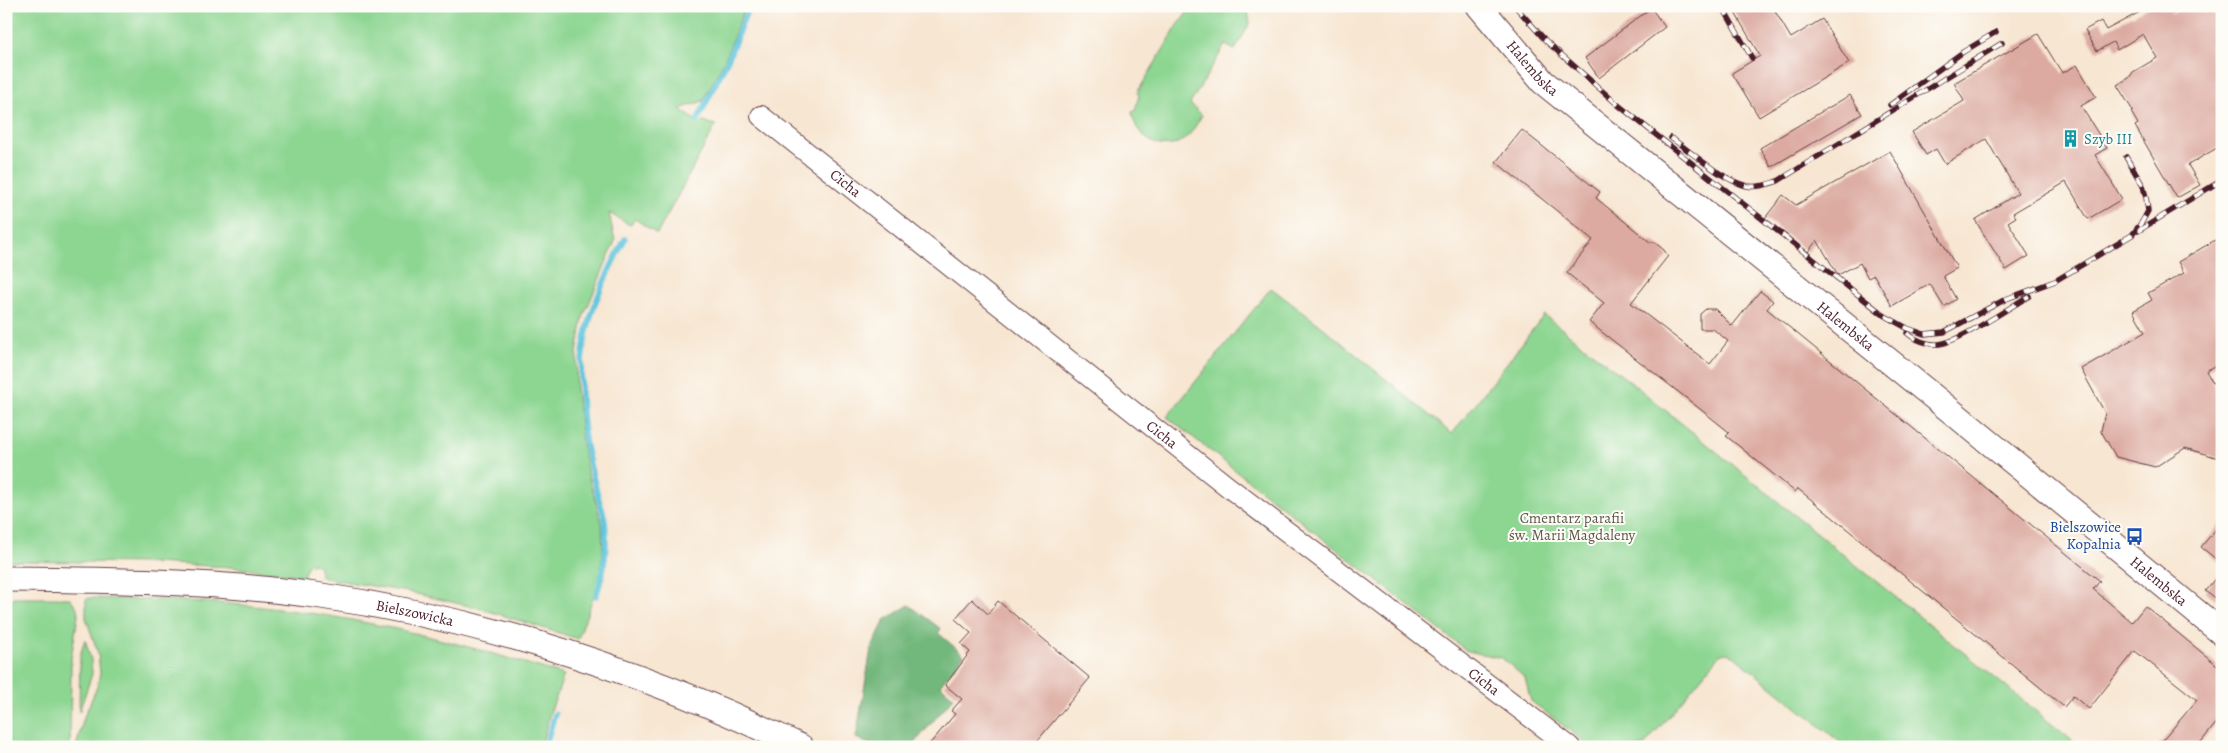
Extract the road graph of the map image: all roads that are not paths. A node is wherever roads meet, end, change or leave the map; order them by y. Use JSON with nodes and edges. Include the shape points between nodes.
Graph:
{"nodes":[{"id":1,"x":1479,"y":6,"type":"edge"},
{"id":2,"x":761,"y":116,"type":"dead end"},
{"id":3,"x":6,"y":579,"type":"edge"},
{"id":4,"x":2222,"y":633,"type":"edge"},
{"id":5,"x":801,"y":747,"type":"edge"},
{"id":6,"x":1570,"y":747,"type":"edge"}],
"edges":[{"from":1,"to":4,"type":"street","name":"Halembska","via":[[1543,82]]},
{"from":2,"to":6,"type":"street","name":"Cicha","via":[[1235,492]]},
{"from":3,"to":5,"type":"street","name":"Bielszowicka","via":[[177,582],[295,593],[472,626],[616,668],[751,722]]}]}
